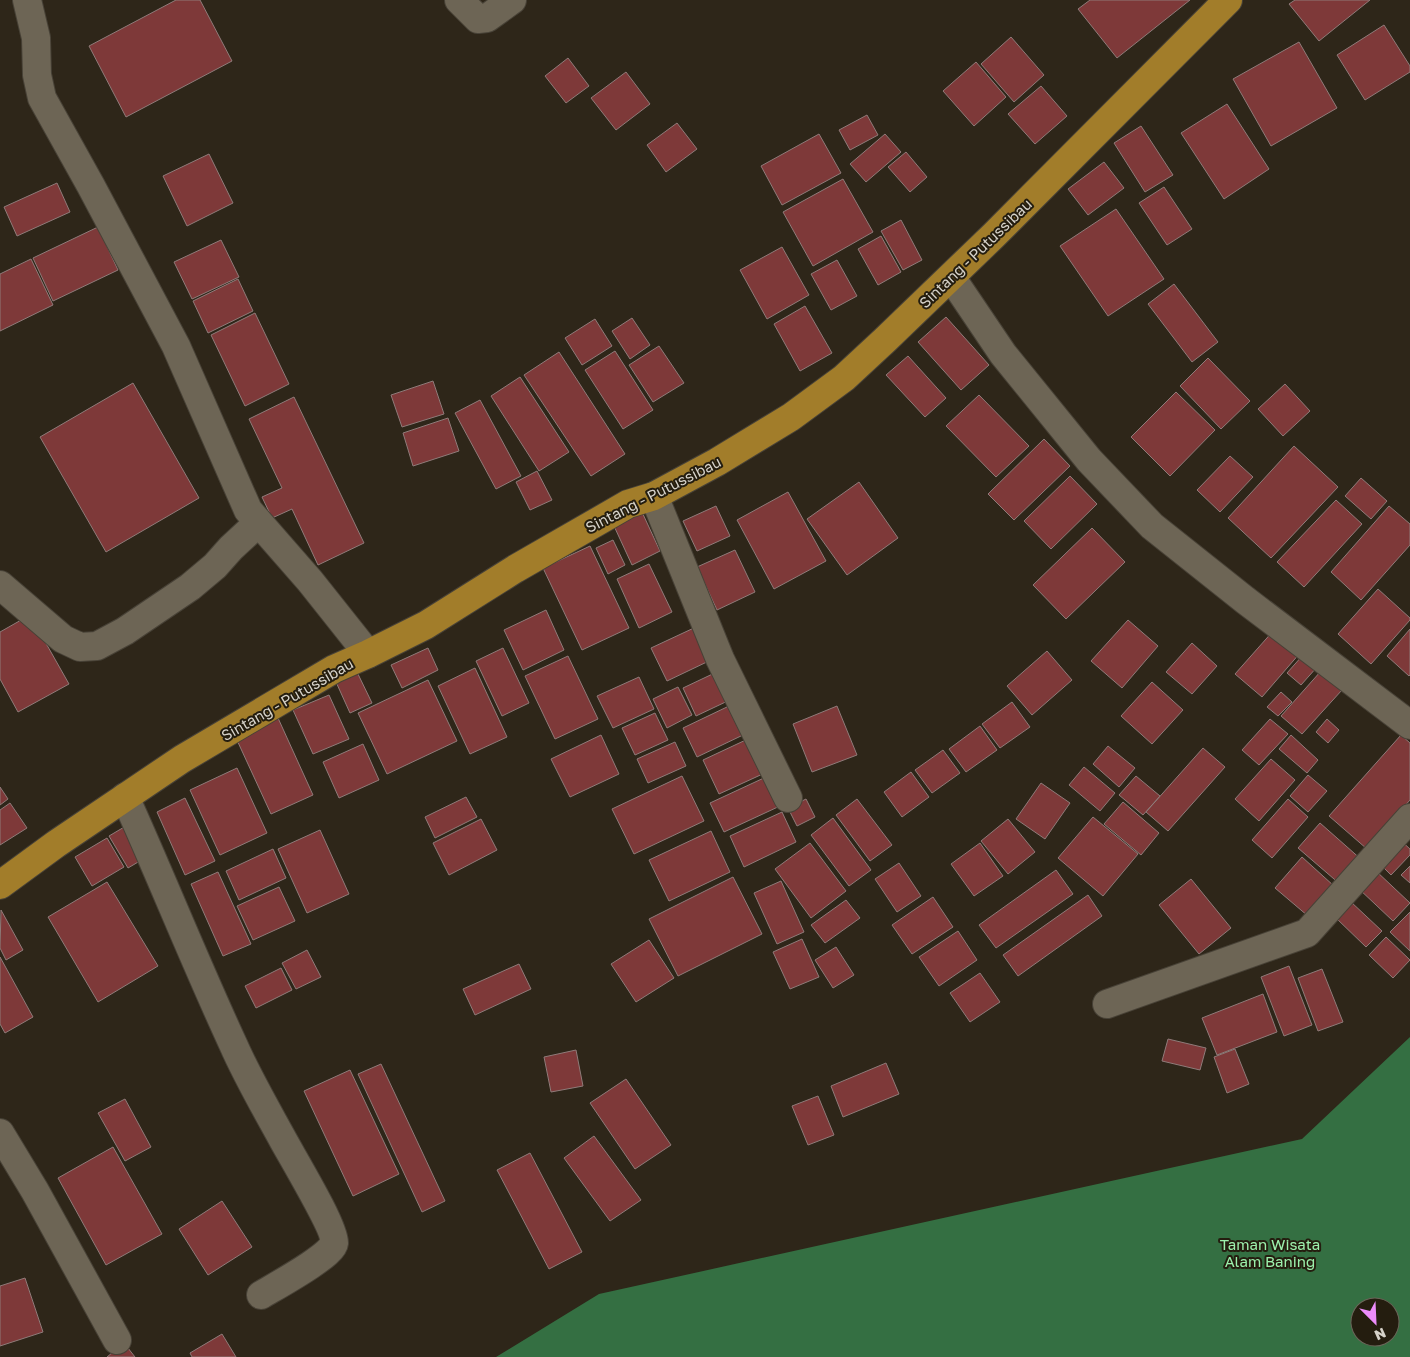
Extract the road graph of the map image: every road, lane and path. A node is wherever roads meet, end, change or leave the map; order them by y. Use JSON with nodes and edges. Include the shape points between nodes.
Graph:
{"nodes":[{"id":1,"x":27,"y":0,"type":"edge"},
{"id":2,"x":459,"y":0,"type":"edge"},
{"id":3,"x":512,"y":0,"type":"edge"},
{"id":4,"x":1228,"y":0,"type":"edge"},
{"id":5,"x":951,"y":277,"type":"junction"},
{"id":6,"x":654,"y":496,"type":"junction"},
{"id":7,"x":258,"y":523,"type":"junction"},
{"id":8,"x":0,"y":585,"type":"edge"},
{"id":9,"x":368,"y":654,"type":"junction"},
{"id":10,"x":1410,"y":726,"type":"edge"},
{"id":11,"x":124,"y":797,"type":"junction"},
{"id":12,"x":788,"y":798,"type":"dead end"},
{"id":13,"x":1410,"y":818,"type":"edge"},
{"id":14,"x":0,"y":885,"type":"edge"},
{"id":15,"x":1107,"y":1004,"type":"dead end"},
{"id":16,"x":0,"y":1133,"type":"edge"},
{"id":17,"x":261,"y":1295,"type":"dead end"},
{"id":18,"x":118,"y":1340,"type":"dead end"}],
"edges":[{"from":1,"to":7,"type":"street","via":[[36,38],[37,75],[42,98],[176,346],[248,510]]},
{"from":2,"to":3,"type":"street","via":[[478,19],[486,18]]},
{"from":4,"to":5,"type":"highway","name":"Sintang - Putussibau"},
{"from":5,"to":6,"type":"highway","name":"Sintang - Putussibau","via":[[844,378],[791,417]]},
{"from":5,"to":10,"type":"street","via":[[1015,369],[1089,460],[1152,526]]},
{"from":6,"to":9,"type":"highway","name":"Sintang - Putussibau","via":[[628,504],[426,625]]},
{"from":6,"to":12,"type":"street","via":[[720,659]]},
{"from":7,"to":8,"type":"street","via":[[190,586],[126,631],[97,646],[80,647],[63,639]]},
{"from":7,"to":9,"type":"street","via":[[310,581]]},
{"from":9,"to":11,"type":"highway","name":"Sintang - Putussibau","via":[[334,669]]},
{"from":11,"to":14,"type":"highway","name":"Sintang - Putussibau"},
{"from":11,"to":17,"type":"street","via":[[233,1045],[327,1219],[333,1236],[332,1249]]},
{"from":13,"to":15,"type":"street","via":[[1307,933]]},
{"from":16,"to":18,"type":"street"}]}
